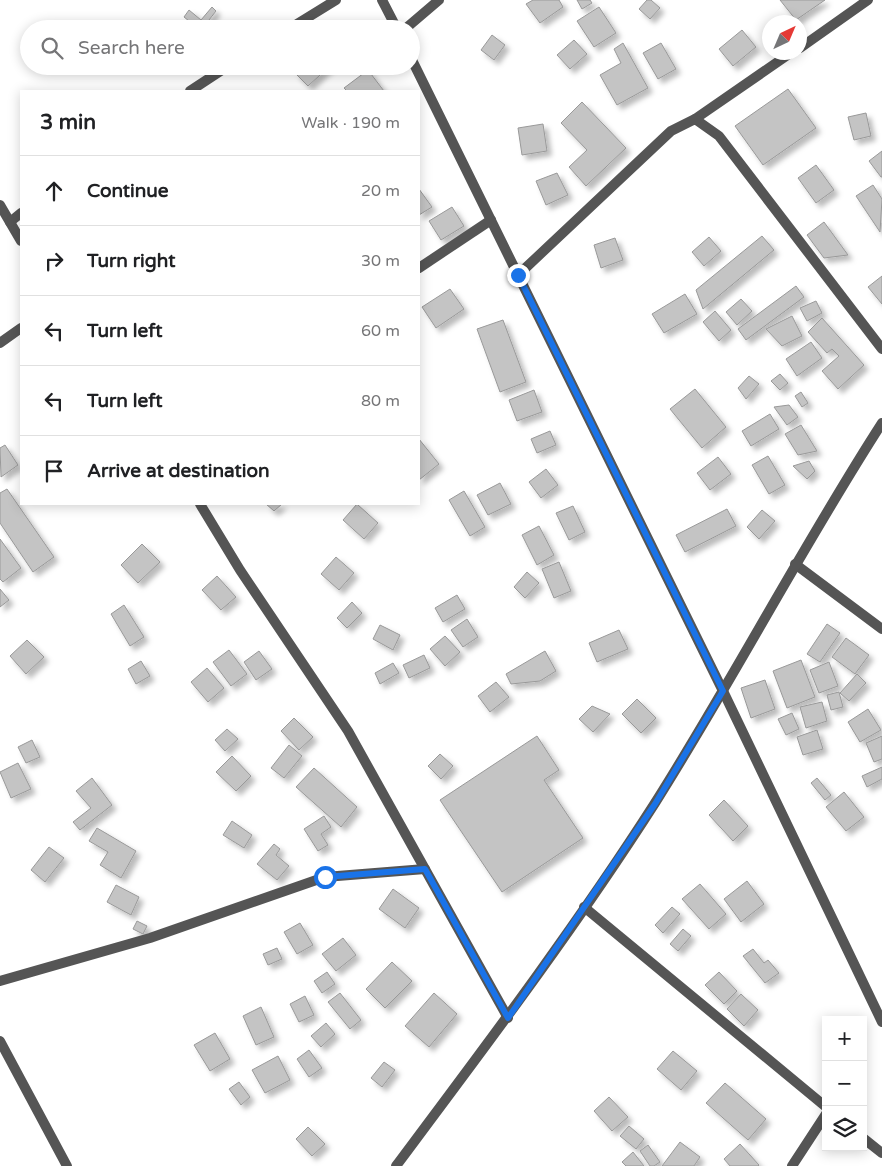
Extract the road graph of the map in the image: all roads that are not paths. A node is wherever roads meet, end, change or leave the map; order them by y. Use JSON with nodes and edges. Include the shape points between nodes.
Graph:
{"nodes":[{"id":1,"x":336,"y":0,"type":"edge"},
{"id":2,"x":382,"y":0,"type":"edge"},
{"id":3,"x":439,"y":0,"type":"edge"},
{"id":4,"x":868,"y":0,"type":"edge"},
{"id":5,"x":304,"y":20,"type":"edge"},
{"id":6,"x":392,"y":20,"type":"edge"},
{"id":7,"x":416,"y":20,"type":"edge"},
{"id":8,"x":807,"y":43,"type":"edge"},
{"id":9,"x":780,"y":60,"type":"edge"},
{"id":10,"x":214,"y":75,"type":"edge"},
{"id":11,"x":419,"y":75,"type":"edge"},
{"id":12,"x":192,"y":90,"type":"edge"},
{"id":13,"x":695,"y":119,"type":"junction"},
{"id":14,"x":0,"y":205,"type":"edge"},
{"id":15,"x":20,"y":214,"type":"edge"},
{"id":16,"x":491,"y":220,"type":"junction"},
{"id":17,"x":10,"y":222,"type":"junction"},
{"id":18,"x":20,"y":239,"type":"edge"},
{"id":19,"x":420,"y":267,"type":"edge"},
{"id":20,"x":518,"y":275,"type":"junction"},
{"id":21,"x":20,"y":329,"type":"edge"},
{"id":22,"x":0,"y":344,"type":"edge"},
{"id":23,"x":882,"y":349,"type":"edge"},
{"id":24,"x":882,"y":423,"type":"edge"},
{"id":25,"x":201,"y":505,"type":"edge"},
{"id":26,"x":795,"y":564,"type":"junction"},
{"id":27,"x":882,"y":629,"type":"edge"},
{"id":28,"x":723,"y":691,"type":"junction"},
{"id":29,"x":425,"y":869,"type":"junction"},
{"id":30,"x":584,"y":907,"type":"junction"},
{"id":31,"x":0,"y":981,"type":"edge"},
{"id":32,"x":508,"y":1018,"type":"junction"},
{"id":33,"x":882,"y":1022,"type":"edge"},
{"id":34,"x":0,"y":1041,"type":"edge"},
{"id":35,"x":825,"y":1106,"type":"edge"},
{"id":36,"x":822,"y":1120,"type":"edge"},
{"id":37,"x":867,"y":1141,"type":"edge"},
{"id":38,"x":882,"y":1153,"type":"edge"},
{"id":39,"x":68,"y":1166,"type":"edge"},
{"id":40,"x":398,"y":1166,"type":"edge"},
{"id":41,"x":792,"y":1166,"type":"edge"}],
"edges":[{"from":1,"to":5,"type":"street"},
{"from":2,"to":6,"type":"street"},
{"from":3,"to":7,"type":"street"},
{"from":4,"to":8,"type":"street"},
{"from":9,"to":13,"type":"street"},
{"from":10,"to":12,"type":"street"},
{"from":11,"to":16,"type":"street"},
{"from":13,"to":20,"type":"street","via":[[671,131]]},
{"from":13,"to":23,"type":"street","via":[[719,136]]},
{"from":14,"to":17,"type":"street"},
{"from":15,"to":17,"type":"street"},
{"from":16,"to":19,"type":"street"},
{"from":16,"to":20,"type":"street"},
{"from":17,"to":18,"type":"street"},
{"from":20,"to":28,"type":"street"},
{"from":21,"to":22,"type":"street"},
{"from":24,"to":26,"type":"street"},
{"from":25,"to":29,"type":"street","via":[[240,570],[348,731]]},
{"from":26,"to":27,"type":"street"},
{"from":26,"to":28,"type":"street"},
{"from":28,"to":30,"type":"street","via":[[655,804]]},
{"from":28,"to":33,"type":"street"},
{"from":29,"to":31,"type":"street","via":[[325,877],[150,938]]},
{"from":29,"to":32,"type":"street"},
{"from":30,"to":32,"type":"street"},
{"from":30,"to":35,"type":"street"},
{"from":32,"to":40,"type":"street"},
{"from":34,"to":39,"type":"street"},
{"from":36,"to":41,"type":"street"},
{"from":37,"to":38,"type":"street"}]}
